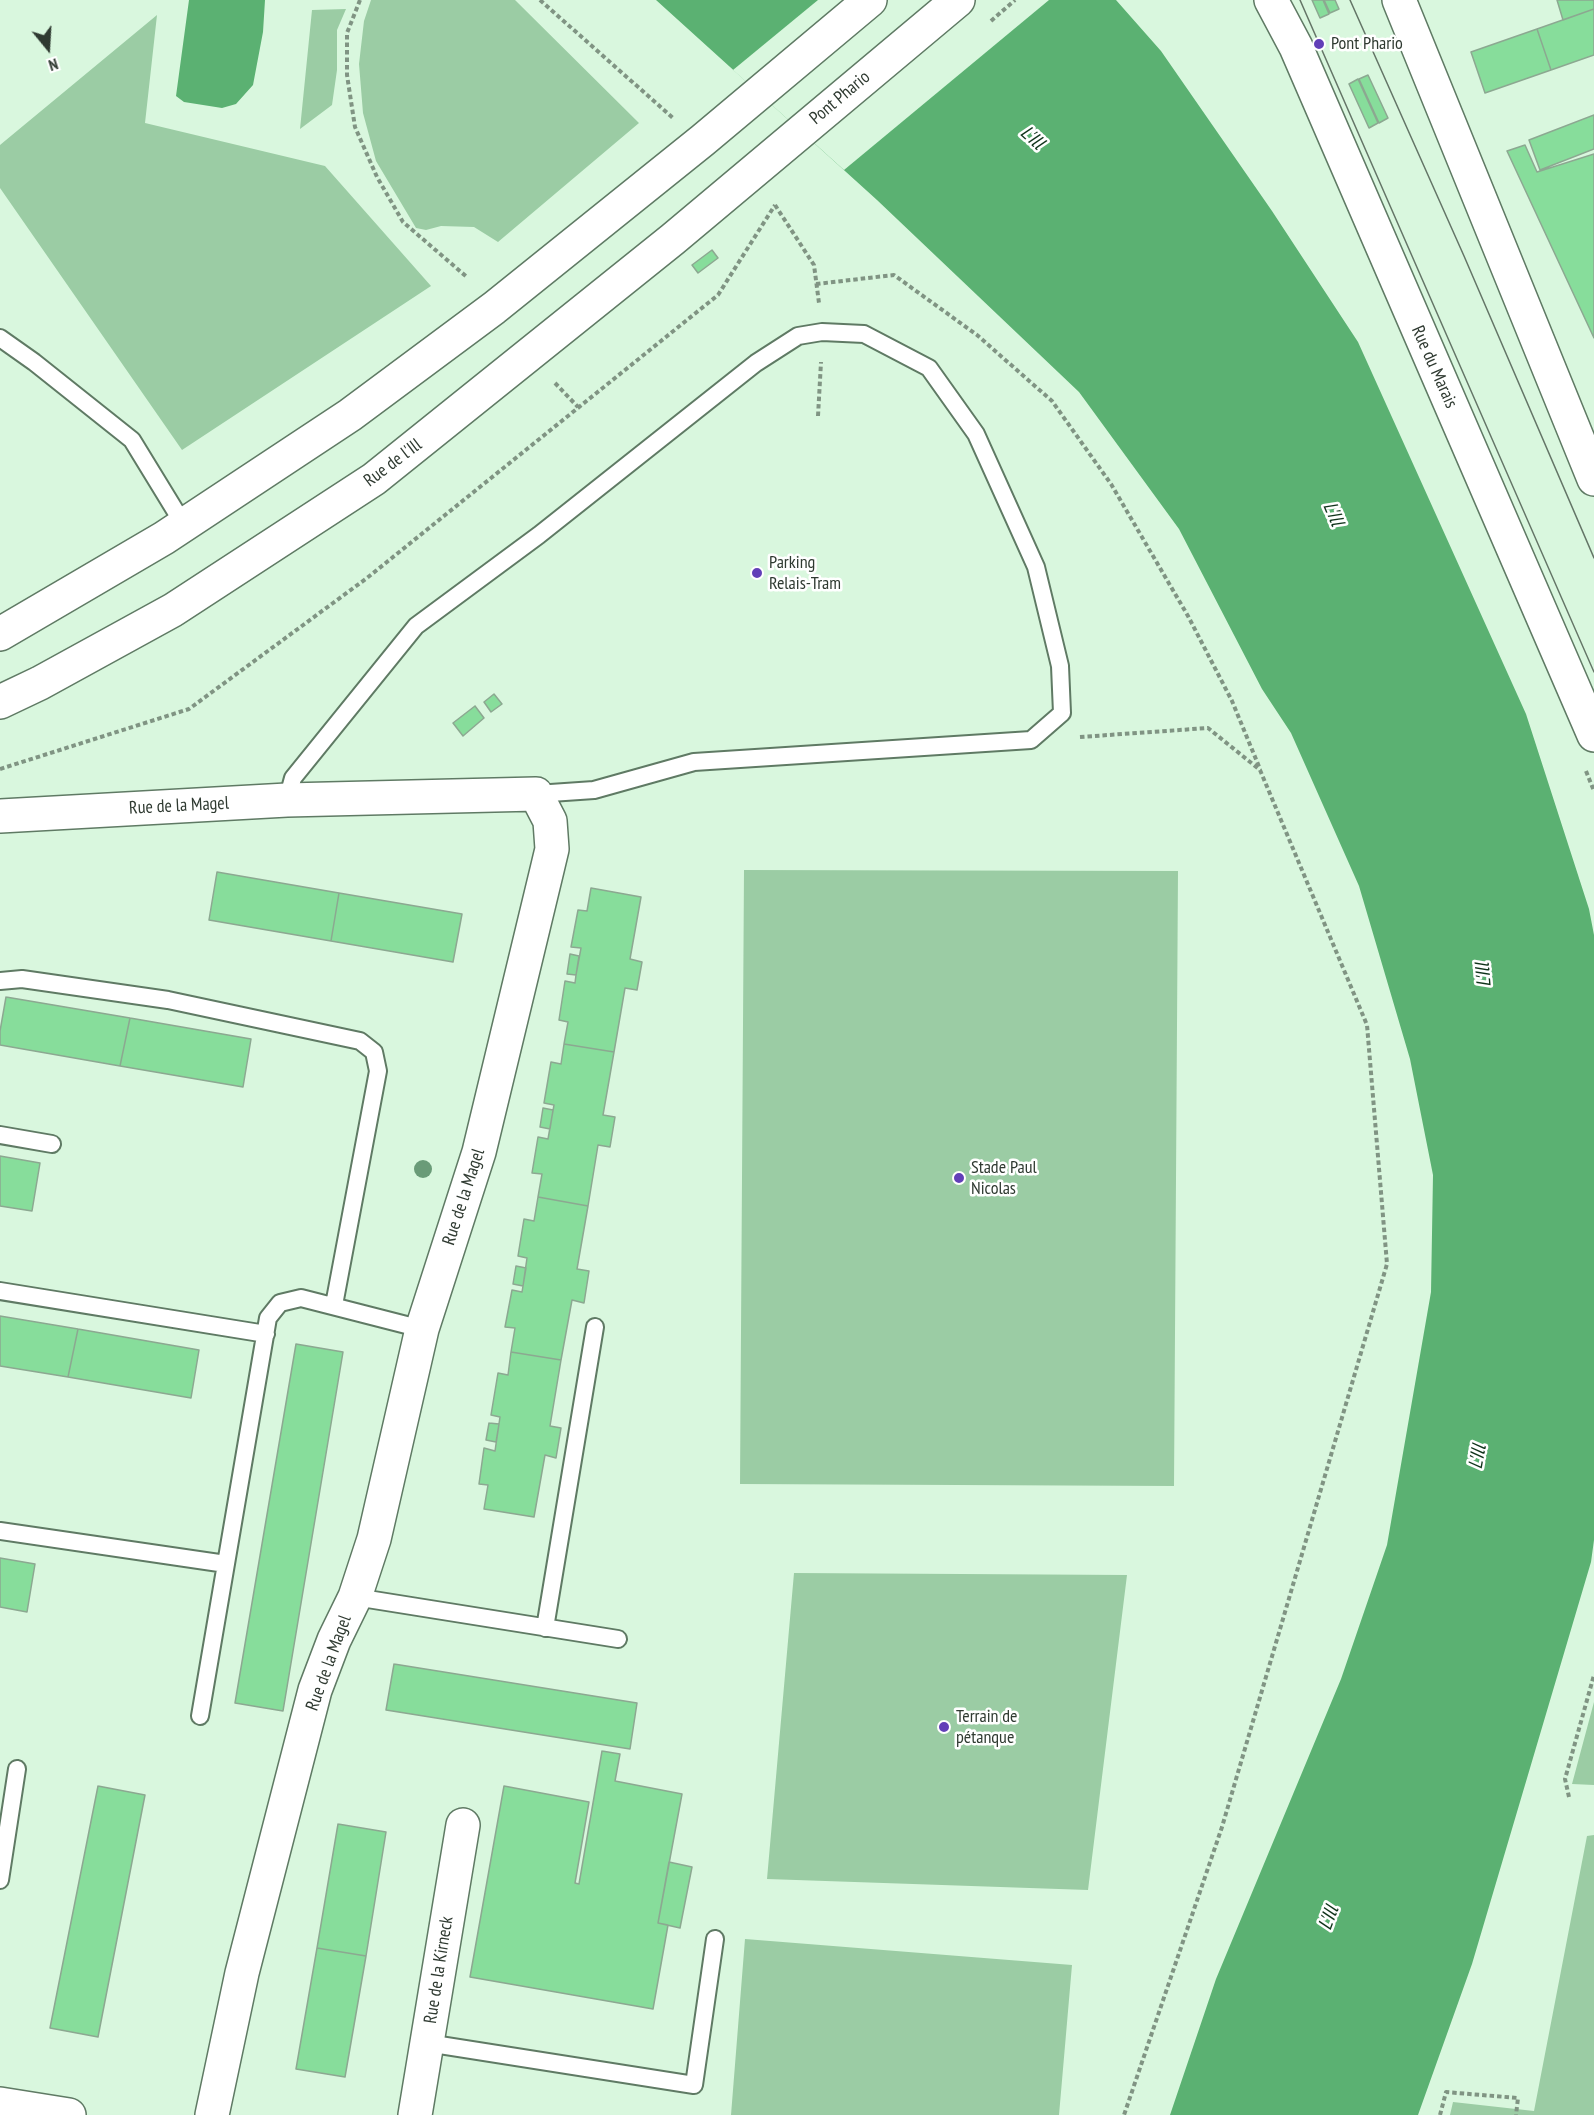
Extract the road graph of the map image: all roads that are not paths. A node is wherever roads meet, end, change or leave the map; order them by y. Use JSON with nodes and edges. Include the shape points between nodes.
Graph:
{"nodes":[{"id":1,"x":870,"y":0,"type":"edge"},
{"id":2,"x":958,"y":0,"type":"edge"},
{"id":3,"x":1271,"y":0,"type":"edge"},
{"id":4,"x":1400,"y":0,"type":"edge"},
{"id":5,"x":751,"y":173,"type":"joint"},
{"id":6,"x":0,"y":338,"type":"edge"},
{"id":7,"x":1594,"y":479,"type":"edge"},
{"id":8,"x":184,"y":525,"type":"junction"},
{"id":9,"x":0,"y":634,"type":"edge"},
{"id":10,"x":0,"y":702,"type":"edge"},
{"id":11,"x":1594,"y":735,"type":"edge"},
{"id":12,"x":536,"y":794,"type":"junction"},
{"id":13,"x":287,"y":800,"type":"junction"},
{"id":14,"x":0,"y":816,"type":"edge"},
{"id":15,"x":0,"y":981,"type":"edge"},
{"id":16,"x":0,"y":1135,"type":"edge"},
{"id":17,"x":52,"y":1144,"type":"dead end"},
{"id":18,"x":0,"y":1291,"type":"edge"},
{"id":19,"x":334,"y":1305,"type":"junction"},
{"id":20,"x":595,"y":1327,"type":"dead end"},
{"id":21,"x":422,"y":1329,"type":"junction"},
{"id":22,"x":266,"y":1334,"type":"junction"},
{"id":23,"x":0,"y":1531,"type":"edge"},
{"id":24,"x":226,"y":1564,"type":"junction"},
{"id":25,"x":354,"y":1597,"type":"junction"},
{"id":26,"x":545,"y":1628,"type":"junction"},
{"id":27,"x":618,"y":1639,"type":"dead end"},
{"id":28,"x":200,"y":1716,"type":"dead end"},
{"id":29,"x":17,"y":1769,"type":"dead end"},
{"id":30,"x":464,"y":1825,"type":"dead end"},
{"id":31,"x":0,"y":1880,"type":"edge"},
{"id":32,"x":715,"y":1939,"type":"dead end"},
{"id":33,"x":427,"y":2043,"type":"junction"},
{"id":34,"x":0,"y":2104,"type":"edge"},
{"id":35,"x":69,"y":2115,"type":"edge"},
{"id":36,"x":212,"y":2115,"type":"edge"},
{"id":37,"x":415,"y":2115,"type":"edge"}],
"edges":[{"from":1,"to":8,"type":"main road","via":[[494,308],[350,415]]},
{"from":2,"to":5,"type":"main road","name":"Pont Phario"},
{"from":3,"to":11,"type":"main road","name":"Rue du Marais","via":[[1296,47]]},
{"from":4,"to":7,"type":"main road"},
{"from":5,"to":10,"type":"main road","name":"Rue de l'Ill","via":[[539,349],[374,479],[173,610]]},
{"from":6,"to":8,"type":"lane","via":[[132,440]]},
{"from":8,"to":9,"type":"main road"},
{"from":12,"to":13,"type":"main road","name":"Rue de la Magel"},
{"from":12,"to":13,"type":"lane","via":[[594,790],[694,762],[1031,740],[1062,713],[1060,666],[1036,567],[976,434],[930,368],[864,334],[822,332],[798,336],[756,363],[539,535],[416,626],[293,778]]},
{"from":12,"to":21,"type":"main road","name":"Rue de la Magel","via":[[550,821],[552,849],[548,870],[479,1152]]},
{"from":13,"to":14,"type":"main road","name":"Rue de la Magel"},
{"from":15,"to":19,"type":"lane","via":[[22,979],[168,1000],[360,1041],[374,1052],[378,1071]]},
{"from":16,"to":17,"type":"lane"},
{"from":18,"to":22,"type":"lane"},
{"from":19,"to":21,"type":"lane"},
{"from":19,"to":22,"type":"lane","via":[[301,1298],[280,1304],[268,1318]]},
{"from":20,"to":26,"type":"lane"},
{"from":21,"to":25,"type":"main road","name":"Rue de la Magel","via":[[374,1539]]},
{"from":22,"to":24,"type":"lane"},
{"from":23,"to":24,"type":"lane"},
{"from":24,"to":28,"type":"lane"},
{"from":25,"to":26,"type":"lane"},
{"from":25,"to":36,"type":"main road","name":"Rue de la Magel","via":[[315,1690],[242,1974]]},
{"from":26,"to":27,"type":"lane"},
{"from":29,"to":31,"type":"lane"},
{"from":30,"to":33,"type":"main road","name":"Rue de la Kirneck"},
{"from":32,"to":33,"type":"lane","via":[[694,2085]]},
{"from":33,"to":37,"type":"main road","name":"Rue de la Kirneck"},
{"from":34,"to":35,"type":"main road"}]}
